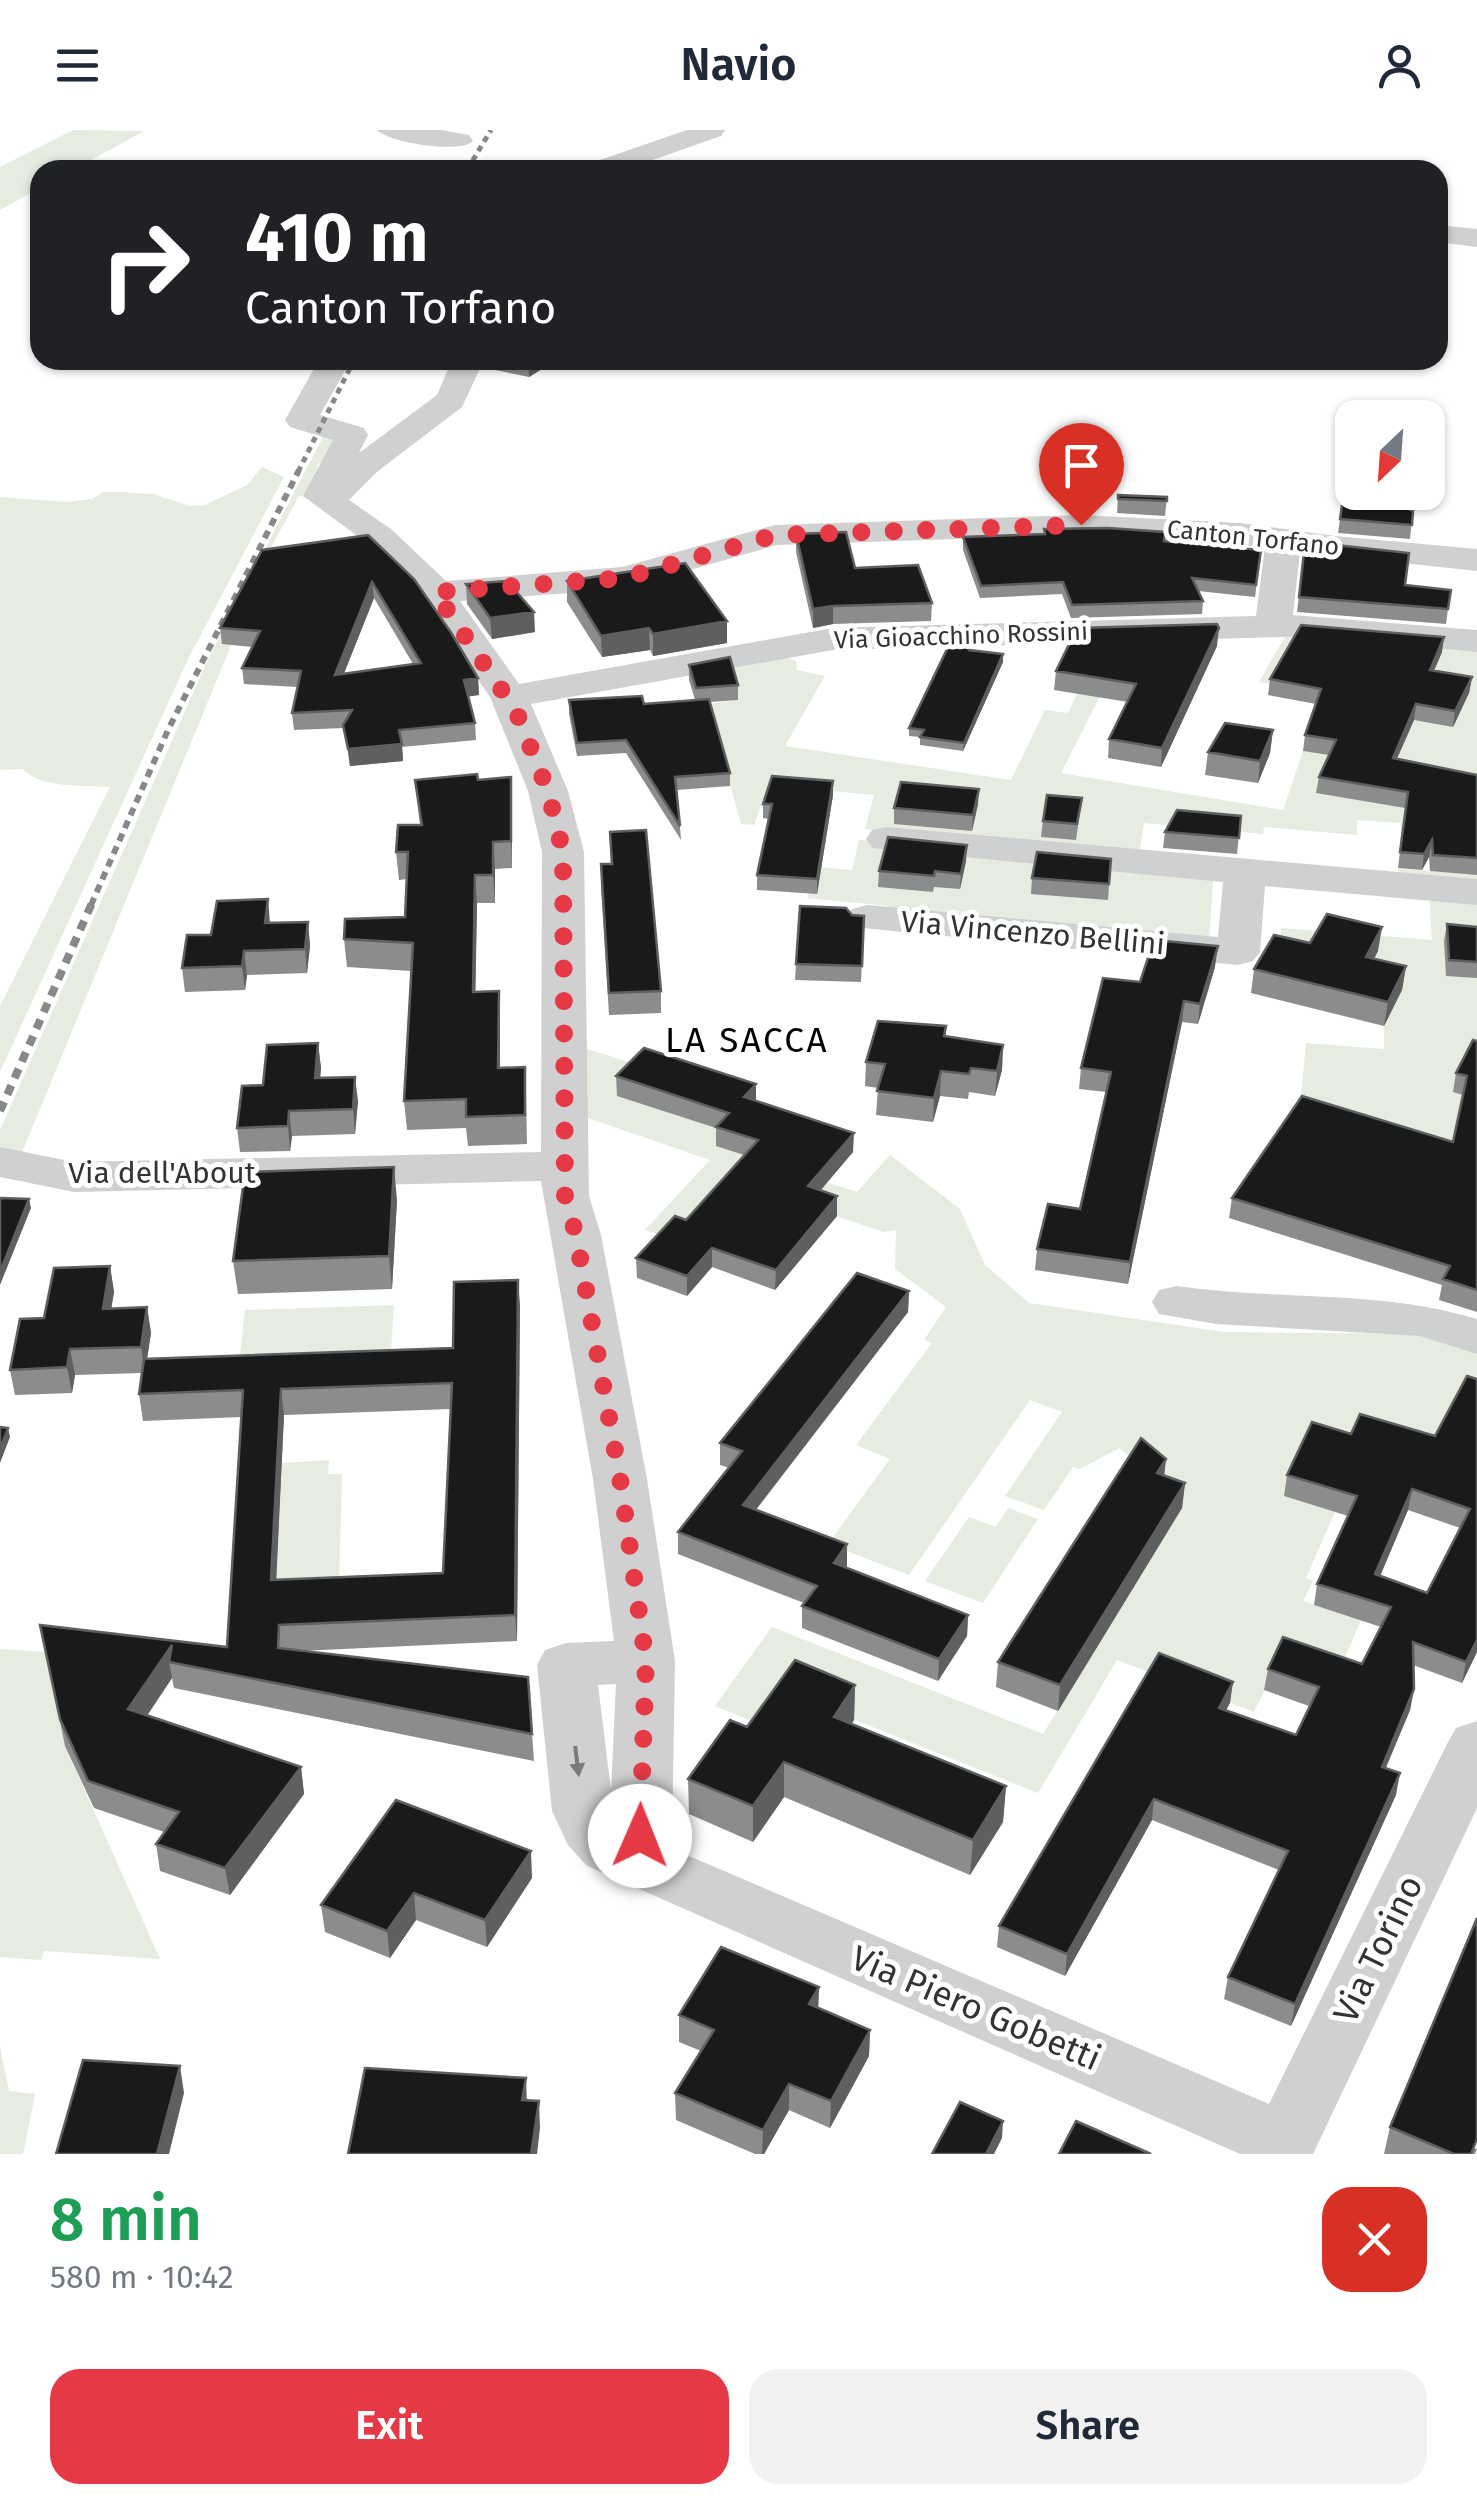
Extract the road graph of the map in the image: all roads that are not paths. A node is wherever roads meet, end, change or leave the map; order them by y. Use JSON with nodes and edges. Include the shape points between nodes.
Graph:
{"nodes":[{"id":1,"x":390,"y":130,"type":"edge"},
{"id":2,"x":712,"y":130,"type":"edge"},
{"id":3,"x":464,"y":135,"type":"edge"},
{"id":4,"x":449,"y":160,"type":"edge"},
{"id":5,"x":626,"y":160,"type":"edge"},
{"id":6,"x":1448,"y":235,"type":"edge"},
{"id":7,"x":1477,"y":238,"type":"edge"},
{"id":8,"x":328,"y":370,"type":"edge"},
{"id":9,"x":465,"y":370,"type":"edge"},
{"id":10,"x":328,"y":502,"type":"junction"},
{"id":11,"x":1284,"y":539,"type":"junction"},
{"id":12,"x":1477,"y":560,"type":"edge"},
{"id":13,"x":435,"y":592,"type":"junction"},
{"id":14,"x":1272,"y":625,"type":"junction"},
{"id":15,"x":1477,"y":642,"type":"edge"},
{"id":16,"x":509,"y":697,"type":"junction"},
{"id":17,"x":887,"y":839,"type":"edge"},
{"id":18,"x":1245,"y":871,"type":"junction"},
{"id":19,"x":1477,"y":892,"type":"edge"},
{"id":20,"x":867,"y":918,"type":"edge"},
{"id":21,"x":0,"y":1162,"type":"edge"},
{"id":22,"x":564,"y":1166,"type":"junction"},
{"id":23,"x":1177,"y":1302,"type":"dead end"},
{"id":24,"x":1477,"y":1337,"type":"edge"},
{"id":25,"x":646,"y":1661,"type":"junction"},
{"id":26,"x":1474,"y":1755,"type":"edge"},
{"id":27,"x":667,"y":1874,"type":"junction"},
{"id":28,"x":1282,"y":2148,"type":"edge"}],
"edges":[{"from":1,"to":3,"type":"street"},
{"from":2,"to":5,"type":"street"},
{"from":3,"to":4,"type":"street"},
{"from":6,"to":7,"type":"street"},
{"from":8,"to":10,"type":"street","via":[[300,420],[352,435],[320,496]]},
{"from":9,"to":10,"type":"street","via":[[451,418],[366,464]]},
{"from":10,"to":13,"type":"street","via":[[380,536]]},
{"from":11,"to":12,"type":"street","name":"Canton Torfano"},
{"from":11,"to":13,"type":"street","name":"Canton Torfano","via":[[1081,525],[776,535],[624,578]]},
{"from":11,"to":14,"type":"street"},
{"from":13,"to":16,"type":"street"},
{"from":14,"to":15,"type":"street","name":"Via Gioacchino Rossini"},
{"from":14,"to":16,"type":"street","name":"Via Gioacchino Rossini","via":[[833,639]]},
{"from":16,"to":22,"type":"street","via":[[548,791],[563,852]]},
{"from":17,"to":18,"type":"street"},
{"from":18,"to":19,"type":"street"},
{"from":18,"to":20,"type":"street","name":"Via Vincenzo Bellini","via":[[1238,952]]},
{"from":21,"to":22,"type":"street","name":"Via dell'About","via":[[74,1177]]},
{"from":22,"to":25,"type":"street"},
{"from":23,"to":24,"type":"street","via":[[1422,1320]]},
{"from":25,"to":27,"type":"street","via":[[640,1836]]},
{"from":25,"to":27,"type":"street","name":"Via Piero Gobetti","one_way":true,"via":[[566,1664],[590,1828],[609,1849]]},
{"from":26,"to":28,"type":"street","name":"Via Torino"},
{"from":27,"to":28,"type":"street","name":"Via Piero Gobetti"}]}
